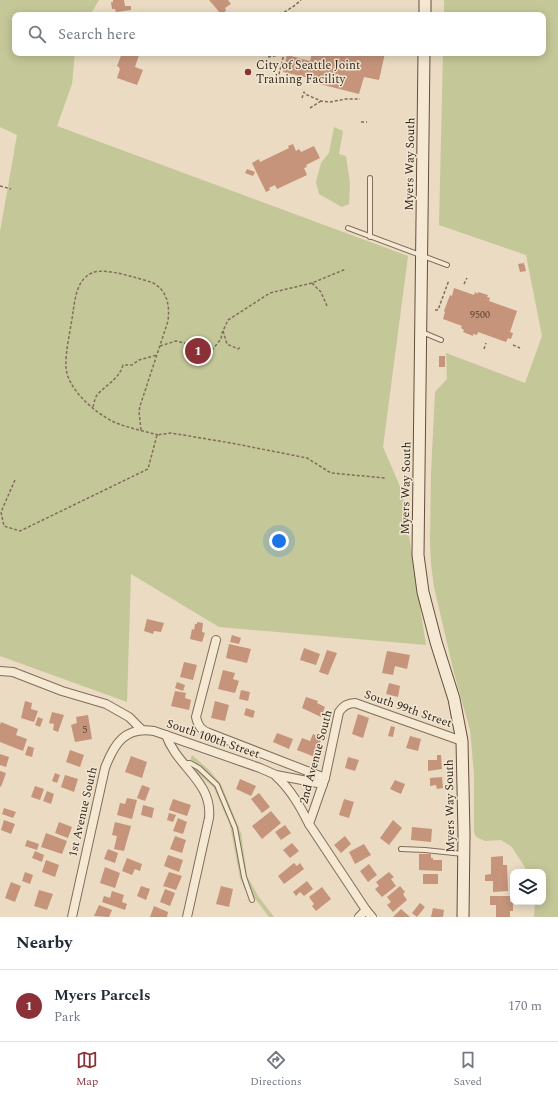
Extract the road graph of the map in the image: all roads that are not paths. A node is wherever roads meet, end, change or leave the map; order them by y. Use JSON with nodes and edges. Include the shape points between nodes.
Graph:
{"nodes":[{"id":1,"x":425,"y":0,"type":"edge"},
{"id":2,"x":425,"y":12,"type":"edge"},
{"id":3,"x":424,"y":56,"type":"edge"},
{"id":4,"x":370,"y":178,"type":"dead end"},
{"id":5,"x":348,"y":228,"type":"dead end"},
{"id":6,"x":370,"y":237,"type":"junction"},
{"id":7,"x":422,"y":256,"type":"junction"},
{"id":8,"x":447,"y":265,"type":"dead end"},
{"id":9,"x":421,"y":332,"type":"junction"},
{"id":10,"x":441,"y":340,"type":"dead end"},
{"id":11,"x":216,"y":640,"type":"dead end"},
{"id":12,"x":0,"y":671,"type":"edge"},
{"id":13,"x":346,"y":705,"type":"joint"},
{"id":14,"x":142,"y":730,"type":"junction"},
{"id":15,"x":166,"y":735,"type":"junction"},
{"id":16,"x":462,"y":740,"type":"junction"},
{"id":17,"x":182,"y":762,"type":"junction"},
{"id":18,"x":276,"y":775,"type":"junction"},
{"id":19,"x":324,"y":781,"type":"junction"},
{"id":20,"x":309,"y":824,"type":"junction"},
{"id":21,"x":401,"y":849,"type":"dead end"},
{"id":22,"x":464,"y":854,"type":"junction"},
{"id":23,"x":252,"y":900,"type":"dead end"},
{"id":24,"x":366,"y":910,"type":"junction"},
{"id":25,"x":72,"y":917,"type":"edge"},
{"id":26,"x":187,"y":917,"type":"edge"},
{"id":27,"x":359,"y":917,"type":"edge"},
{"id":28,"x":372,"y":917,"type":"edge"},
{"id":29,"x":463,"y":917,"type":"edge"}],
"edges":[{"from":1,"to":2,"type":"main road"},
{"from":3,"to":7,"type":"main road","name":"Myers Way South"},
{"from":4,"to":6,"type":"lane"},
{"from":5,"to":6,"type":"lane"},
{"from":6,"to":7,"type":"lane"},
{"from":7,"to":8,"type":"lane"},
{"from":7,"to":9,"type":"main road","name":"Myers Way South"},
{"from":9,"to":10,"type":"lane"},
{"from":9,"to":16,"type":"main road","name":"Myers Way South","via":[[418,555],[423,592],[454,699]]},
{"from":11,"to":19,"type":"street","name":"South 100th Street","via":[[196,717],[199,728]]},
{"from":12,"to":14,"type":"street","via":[[13,672],[62,691],[106,704],[130,717]]},
{"from":13,"to":16,"type":"street","name":"South 99th Street","via":[[355,703]]},
{"from":13,"to":19,"type":"street","name":"2nd Avenue South","via":[[338,715]]},
{"from":14,"to":15,"type":"street","name":"South 100th Street"},
{"from":14,"to":25,"type":"street","name":"1st Avenue South","via":[[131,732],[122,738],[108,760]]},
{"from":15,"to":17,"type":"street","via":[[169,744]]},
{"from":15,"to":18,"type":"street","name":"South 100th Street"},
{"from":16,"to":22,"type":"main road","name":"Myers Way South"},
{"from":17,"to":23,"type":"lane","via":[[199,768],[217,785],[235,828],[244,877]]},
{"from":17,"to":26,"type":"street","via":[[203,788],[210,810]]},
{"from":18,"to":19,"type":"street","name":"South 100th Street"},
{"from":18,"to":20,"type":"street","name":"South 100th Street","via":[[287,786]]},
{"from":19,"to":20,"type":"street","name":"2nd Avenue South"},
{"from":20,"to":24,"type":"street"},
{"from":21,"to":22,"type":"lane"},
{"from":22,"to":29,"type":"main road","name":"Myers Way South"},
{"from":24,"to":27,"type":"street"},
{"from":24,"to":28,"type":"street"}]}
